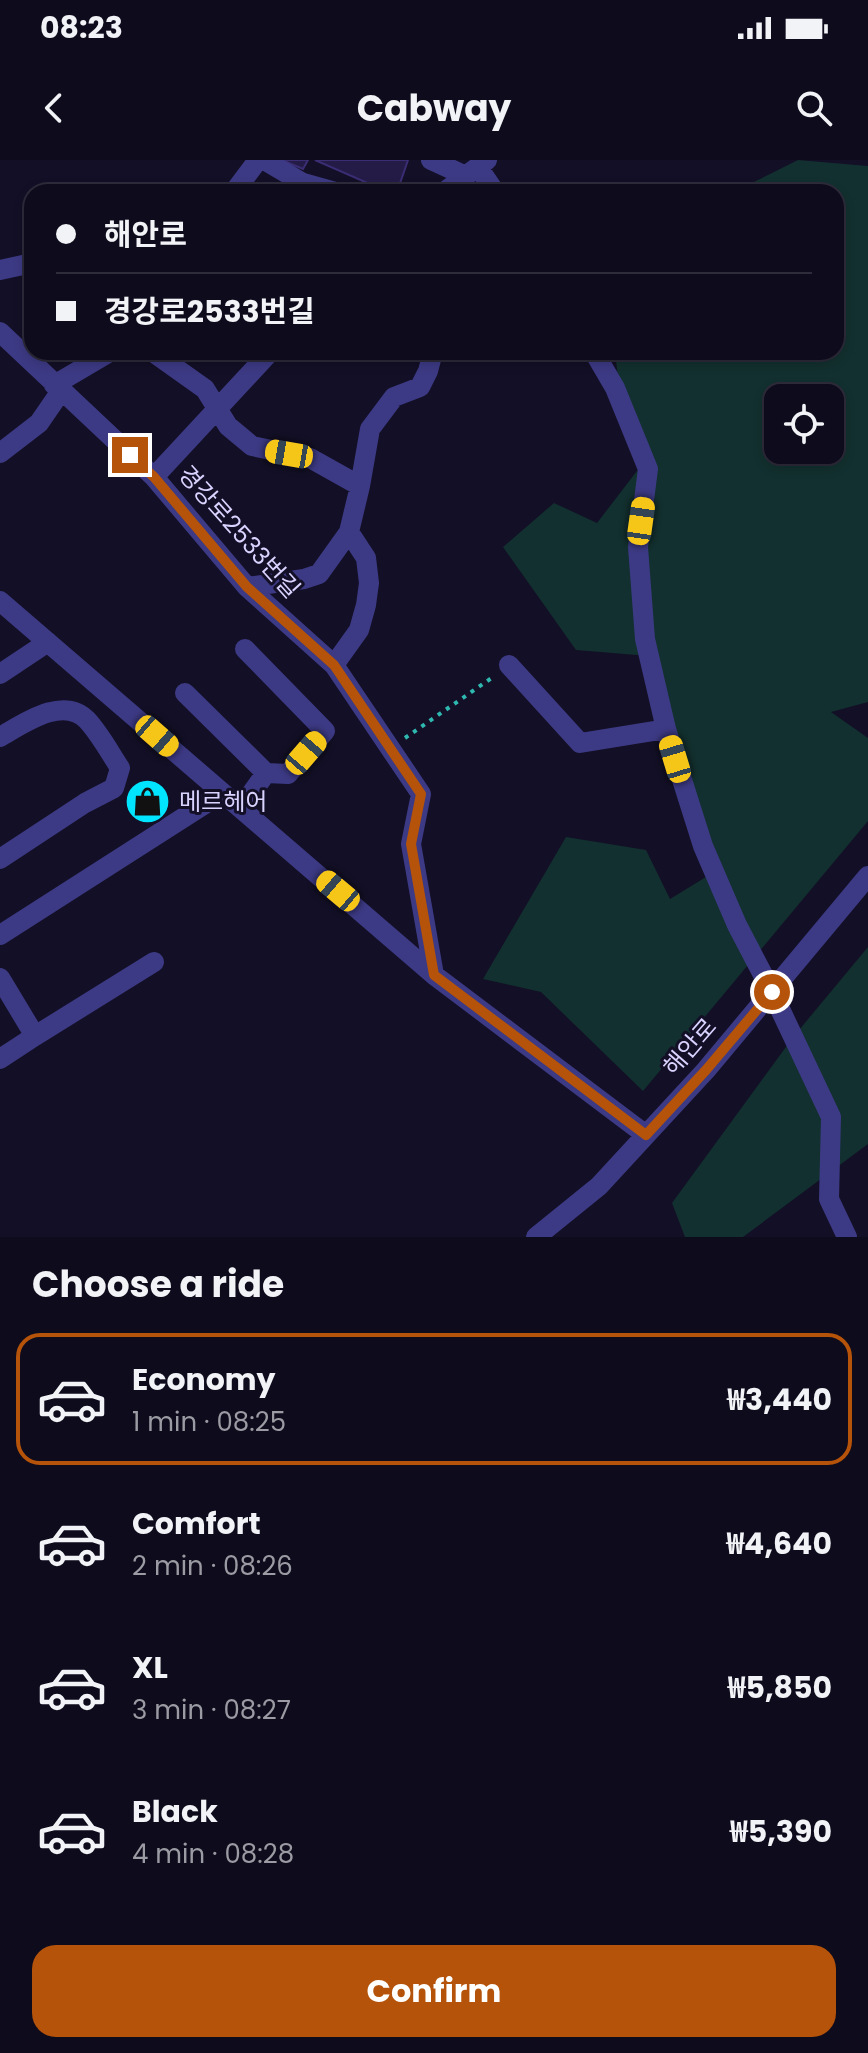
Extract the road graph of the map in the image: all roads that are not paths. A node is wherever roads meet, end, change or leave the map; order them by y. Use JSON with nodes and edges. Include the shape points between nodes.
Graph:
{"nodes":[{"id":1,"x":258,"y":160,"type":"edge"},
{"id":2,"x":264,"y":160,"type":"edge"},
{"id":3,"x":431,"y":160,"type":"edge"},
{"id":4,"x":477,"y":168,"type":"edge"},
{"id":5,"x":242,"y":184,"type":"edge"},
{"id":6,"x":306,"y":184,"type":"edge"},
{"id":7,"x":455,"y":184,"type":"edge"},
{"id":8,"x":24,"y":265,"type":"edge"},
{"id":9,"x":0,"y":270,"type":"edge"},
{"id":10,"x":0,"y":332,"type":"edge"},
{"id":11,"x":24,"y":355,"type":"edge"},
{"id":12,"x":29,"y":360,"type":"edge"},
{"id":13,"x":98,"y":360,"type":"edge"},
{"id":14,"x":164,"y":360,"type":"edge"},
{"id":15,"x":263,"y":360,"type":"edge"},
{"id":16,"x":431,"y":360,"type":"edge"},
{"id":17,"x":599,"y":360,"type":"edge"},
{"id":18,"x":58,"y":388,"type":"junction"},
{"id":19,"x":218,"y":408,"type":"junction"},
{"id":20,"x":0,"y":453,"type":"edge"},
{"id":21,"x":154,"y":477,"type":"junction"},
{"id":22,"x":360,"y":486,"type":"junction"},
{"id":23,"x":349,"y":532,"type":"junction"},
{"id":24,"x":247,"y":587,"type":"junction"},
{"id":25,"x":0,"y":601,"type":"edge"},
{"id":26,"x":48,"y":642,"type":"junction"},
{"id":27,"x":245,"y":649,"type":"dead end"},
{"id":28,"x":334,"y":665,"type":"junction"},
{"id":29,"x":509,"y":665,"type":"road end"},
{"id":30,"x":0,"y":674,"type":"edge"},
{"id":31,"x":185,"y":693,"type":"dead end"},
{"id":32,"x":666,"y":729,"type":"junction"},
{"id":33,"x":0,"y":737,"type":"edge"},
{"id":34,"x":266,"y":773,"type":"junction"},
{"id":35,"x":222,"y":793,"type":"junction"},
{"id":36,"x":241,"y":808,"type":"junction"},
{"id":37,"x":0,"y":859,"type":"edge"},
{"id":38,"x":868,"y":876,"type":"edge"},
{"id":39,"x":0,"y":935,"type":"edge"},
{"id":40,"x":154,"y":962,"type":"dead end"},
{"id":41,"x":434,"y":975,"type":"junction"},
{"id":42,"x":0,"y":978,"type":"edge"},
{"id":43,"x":772,"y":992,"type":"junction"},
{"id":44,"x":35,"y":1036,"type":"junction"},
{"id":45,"x":0,"y":1059,"type":"edge"},
{"id":46,"x":646,"y":1135,"type":"junction"},
{"id":47,"x":536,"y":1237,"type":"edge"},
{"id":48,"x":847,"y":1237,"type":"edge"}],
"edges":[{"from":1,"to":5,"type":"street"},
{"from":2,"to":6,"type":"street"},
{"from":3,"to":4,"type":"street"},
{"from":4,"to":7,"type":"street"},
{"from":8,"to":9,"type":"street"},
{"from":10,"to":11,"type":"street","name":"경강로2533번길"},
{"from":12,"to":18,"type":"street","name":"경강로2533번길"},
{"from":13,"to":18,"type":"street"},
{"from":14,"to":19,"type":"street","via":[[205,389]]},
{"from":15,"to":19,"type":"street"},
{"from":16,"to":22,"type":"street","via":[[420,387],[394,397],[370,429]]},
{"from":17,"to":32,"type":"street","via":[[648,469],[638,547],[645,639]]},
{"from":18,"to":20,"type":"street","via":[[39,423]]},
{"from":18,"to":21,"type":"street","name":"경강로2533번길"},
{"from":19,"to":21,"type":"street"},
{"from":19,"to":22,"type":"street","via":[[228,426],[252,446],[310,458]]},
{"from":21,"to":24,"type":"street","name":"경강로2533번길"},
{"from":22,"to":23,"type":"street"},
{"from":23,"to":24,"type":"street","via":[[319,574]]},
{"from":23,"to":28,"type":"street","via":[[366,558],[369,583],[359,630]]},
{"from":24,"to":28,"type":"street","name":"경강로2533번길"},
{"from":25,"to":26,"type":"street"},
{"from":26,"to":30,"type":"street"},
{"from":26,"to":35,"type":"street"},
{"from":27,"to":34,"type":"street","via":[[325,731],[288,774]]},
{"from":28,"to":41,"type":"street","name":"경강로2533번길","via":[[421,794],[411,844]]},
{"from":29,"to":32,"type":"street","via":[[580,743]]},
{"from":31,"to":34,"type":"street"},
{"from":32,"to":43,"type":"street","via":[[703,846]]},
{"from":33,"to":37,"type":"street","via":[[39,715],[65,710],[86,718],[120,768],[114,788]]},
{"from":34,"to":36,"type":"street"},
{"from":35,"to":36,"type":"street"},
{"from":35,"to":39,"type":"street"},
{"from":36,"to":41,"type":"street"},
{"from":38,"to":43,"type":"street","name":"해안로"},
{"from":40,"to":44,"type":"street"},
{"from":41,"to":46,"type":"street"},
{"from":42,"to":44,"type":"street"},
{"from":43,"to":46,"type":"street","name":"해안로"},
{"from":43,"to":48,"type":"street","via":[[831,1117],[829,1199]]},
{"from":44,"to":45,"type":"street"},
{"from":46,"to":47,"type":"street","name":"해안로","via":[[599,1186]]}]}
